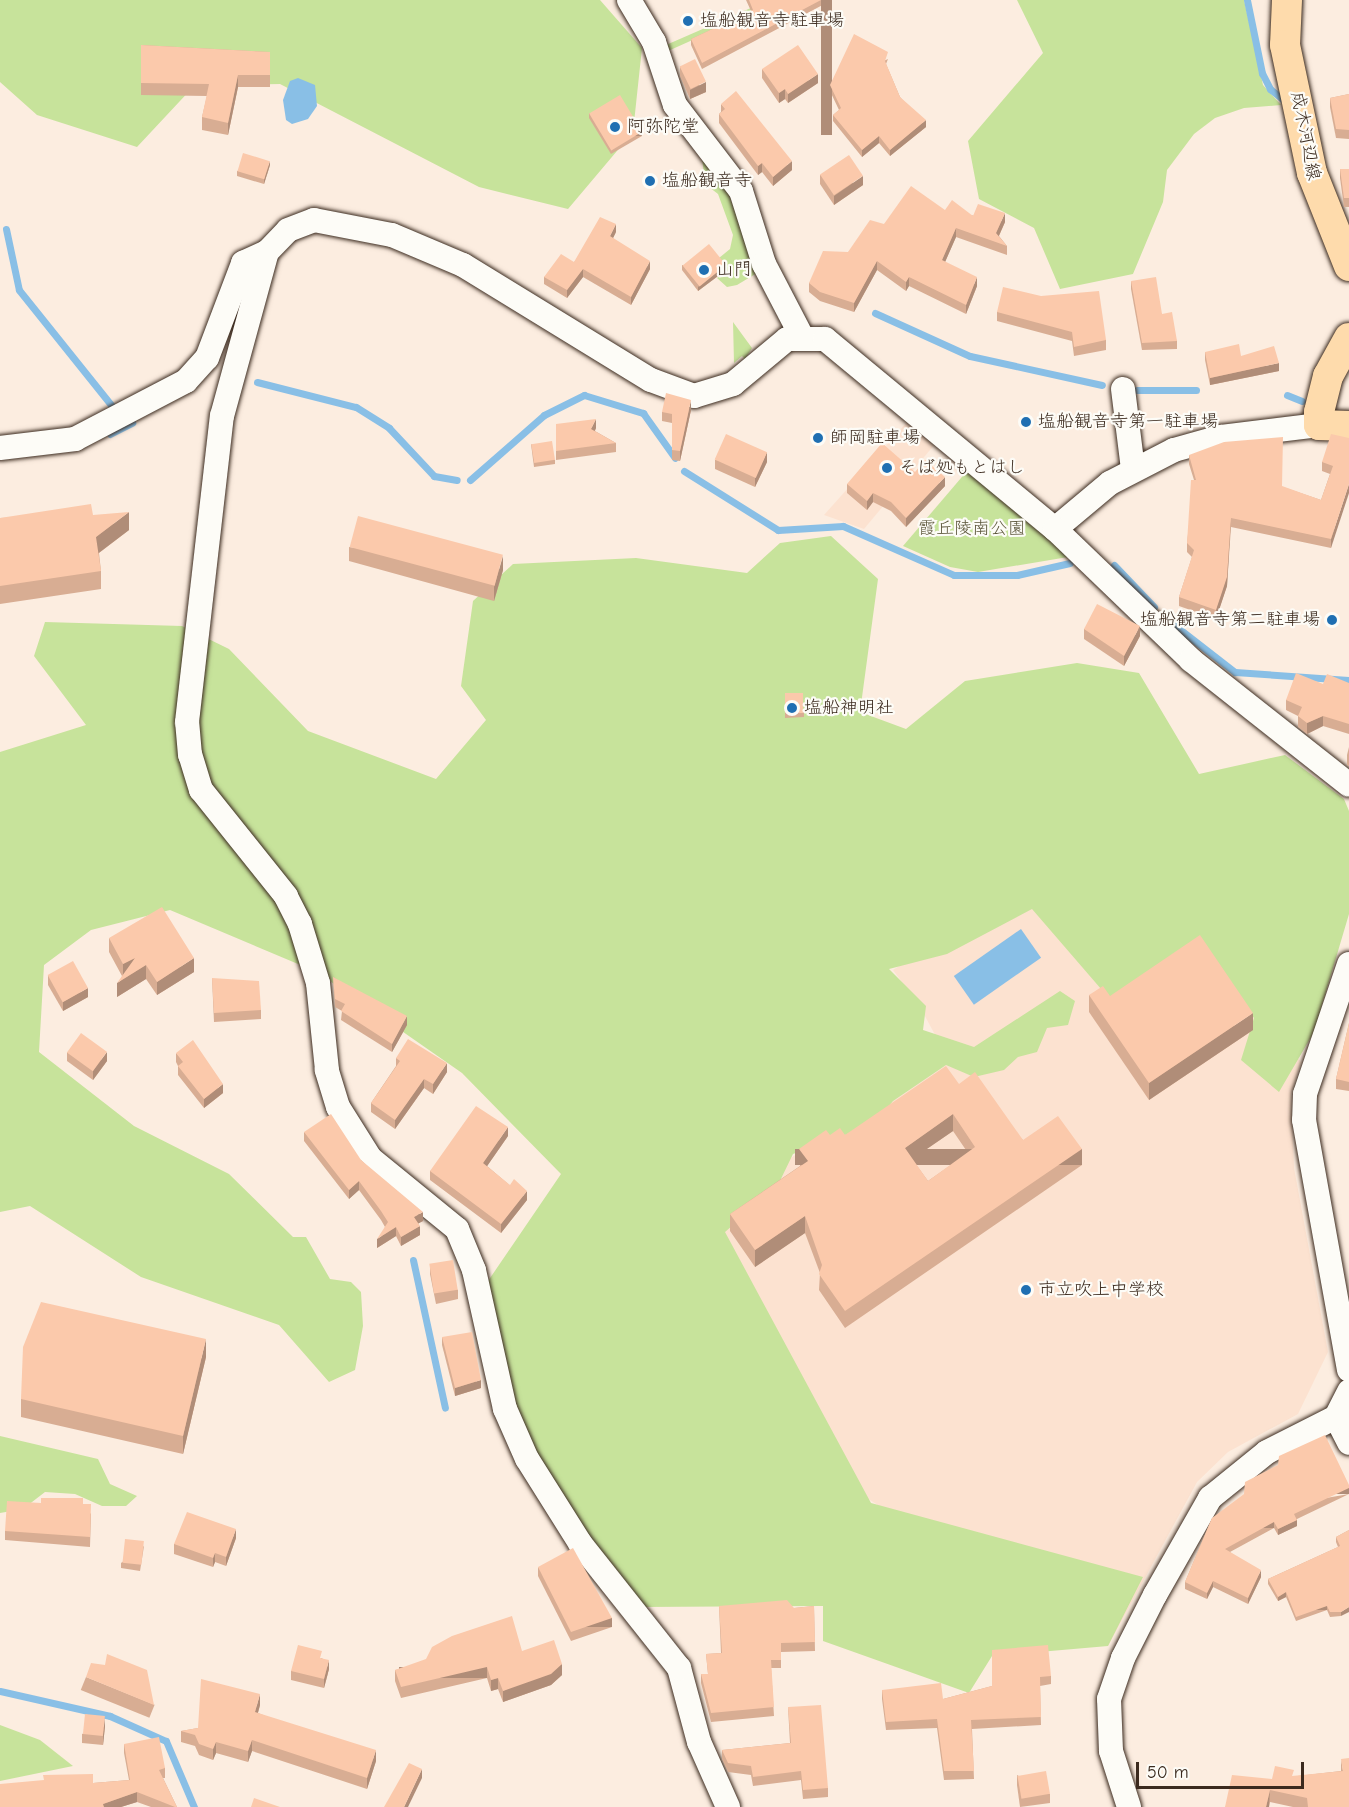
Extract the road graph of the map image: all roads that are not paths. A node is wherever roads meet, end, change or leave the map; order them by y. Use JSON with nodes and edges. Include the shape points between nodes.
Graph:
{"nodes":[{"id":1,"x":629,"y":0,"type":"edge"},
{"id":2,"x":1287,"y":0,"type":"edge"},
{"id":3,"x":267,"y":252,"type":"junction"},
{"id":4,"x":1349,"y":266,"type":"edge"},
{"id":5,"x":801,"y":335,"type":"junction"},
{"id":6,"x":1349,"y":338,"type":"edge"},
{"id":7,"x":1122,"y":389,"type":"dead end"},
{"id":8,"x":1319,"y":425,"type":"junction"},
{"id":9,"x":1349,"y":426,"type":"edge"},
{"id":10,"x":0,"y":448,"type":"edge"},
{"id":11,"x":1133,"y":469,"type":"junction"},
{"id":12,"x":1055,"y":529,"type":"junction"},
{"id":13,"x":1349,"y":785,"type":"edge"},
{"id":14,"x":1349,"y":964,"type":"edge"},
{"id":15,"x":1349,"y":1370,"type":"edge"},
{"id":16,"x":1346,"y":1401,"type":"edge"},
{"id":17,"x":1349,"y":1443,"type":"edge"},
{"id":18,"x":728,"y":1807,"type":"edge"},
{"id":19,"x":1129,"y":1807,"type":"edge"}],
"edges":[{"from":1,"to":5,"type":"street","via":[[654,42],[675,105],[741,191],[768,273]]},
{"from":2,"to":4,"type":"main road","name":"成木河辺線","via":[[1285,45],[1312,173]]},
{"from":3,"to":5,"type":"street","via":[[288,230],[314,220],[392,235],[463,266],[651,380],[694,396],[733,384],[776,346]]},
{"from":3,"to":10,"type":"street","via":[[243,263],[207,358],[186,381],[75,439]]},
{"from":3,"to":18,"type":"street","via":[[222,416],[187,722],[190,755],[201,790],[286,896],[300,924],[318,983],[327,1070],[338,1107],[370,1158],[457,1229],[474,1270],[505,1409],[527,1459],[580,1543],[679,1668],[699,1742]]},
{"from":5,"to":12,"type":"street","via":[[825,339]]},
{"from":6,"to":8,"type":"main road","via":[[1322,393]]},
{"from":7,"to":11,"type":"street"},
{"from":8,"to":9,"type":"main road"},
{"from":8,"to":11,"type":"street","via":[[1204,441]]},
{"from":11,"to":12,"type":"street"},
{"from":12,"to":13,"type":"street","via":[[1191,660]]},
{"from":14,"to":15,"type":"street","via":[[1305,1094],[1304,1120]]},
{"from":16,"to":17,"type":"street"},
{"from":16,"to":19,"type":"street","via":[[1238,1472],[1210,1498],[1190,1529],[1122,1658],[1109,1698],[1111,1751]]}]}
